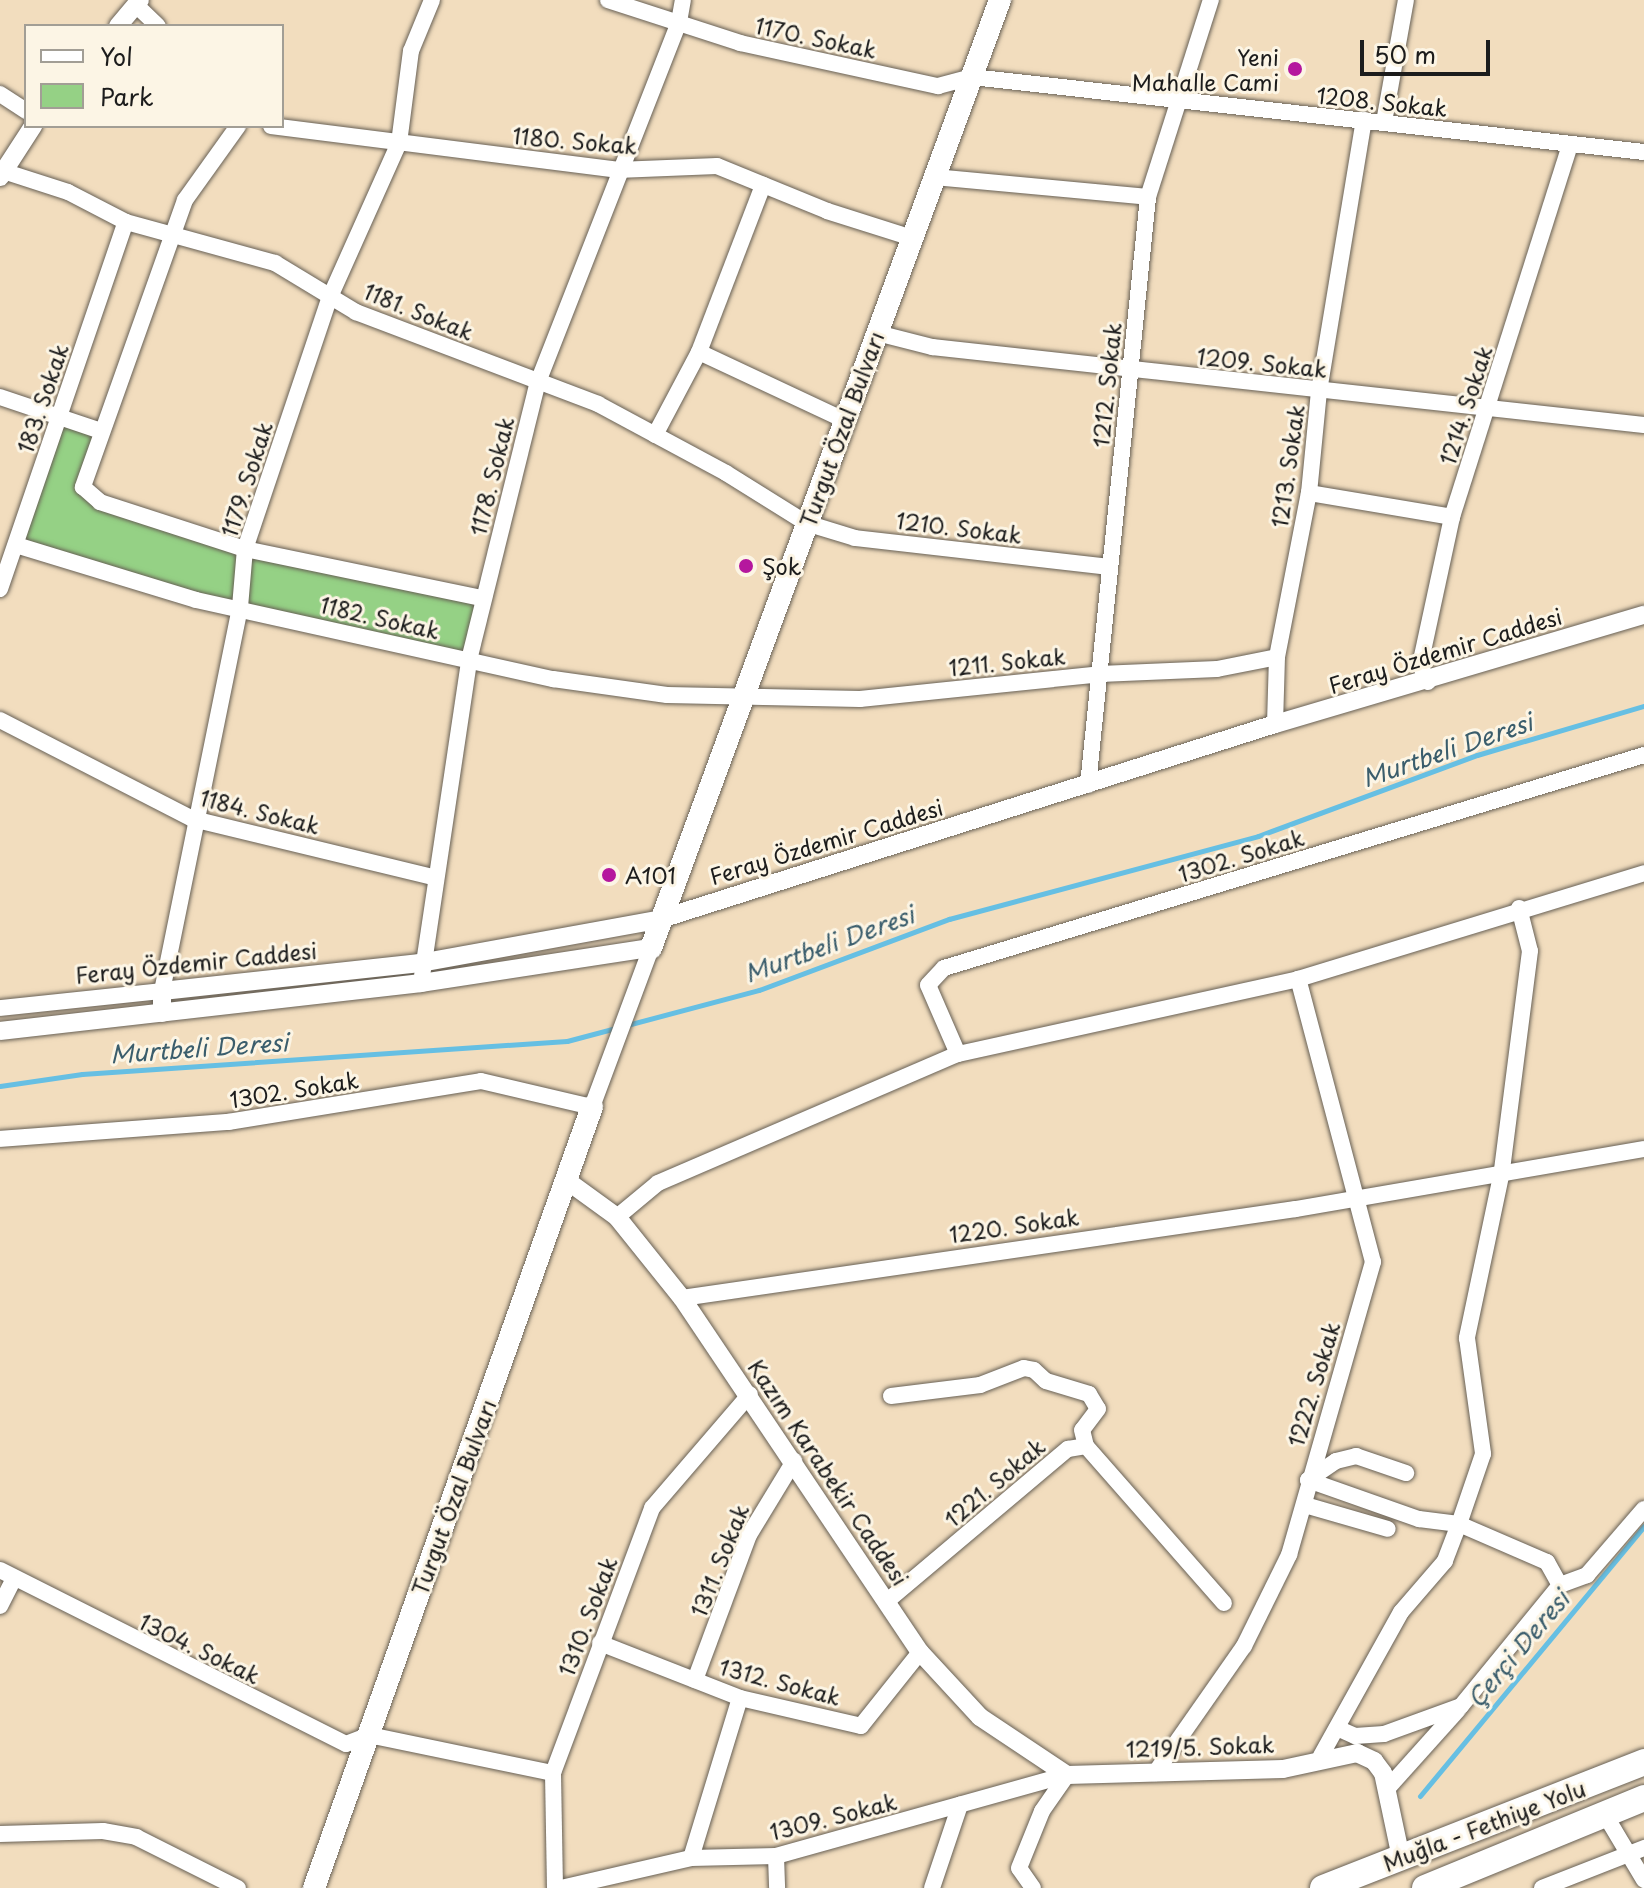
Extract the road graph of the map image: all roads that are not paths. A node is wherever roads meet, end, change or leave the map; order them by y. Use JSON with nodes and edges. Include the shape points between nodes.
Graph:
{"nodes":[{"id":1,"x":432,"y":0,"type":"edge"},
{"id":2,"x":608,"y":0,"type":"edge"},
{"id":3,"x":683,"y":0,"type":"edge"},
{"id":4,"x":1000,"y":0,"type":"edge"},
{"id":5,"x":1211,"y":0,"type":"edge"},
{"id":6,"x":1406,"y":0,"type":"edge"},
{"id":7,"x":138,"y":3,"type":"edge"},
{"id":8,"x":679,"y":22,"type":"junction"},
{"id":9,"x":120,"y":24,"type":"edge"},
{"id":10,"x":156,"y":24,"type":"edge"},
{"id":11,"x":972,"y":77,"type":"junction"},
{"id":12,"x":0,"y":94,"type":"edge"},
{"id":13,"x":1178,"y":103,"type":"junction"},
{"id":14,"x":24,"y":110,"type":"edge"},
{"id":15,"x":1364,"y":120,"type":"junction"},
{"id":16,"x":1384,"y":122,"type":"junction"},
{"id":17,"x":32,"y":128,"type":"edge"},
{"id":18,"x":237,"y":128,"type":"edge"},
{"id":19,"x":284,"y":128,"type":"edge"},
{"id":20,"x":399,"y":143,"type":"junction"},
{"id":21,"x":1570,"y":144,"type":"junction"},
{"id":22,"x":1644,"y":152,"type":"edge"},
{"id":23,"x":617,"y":170,"type":"junction"},
{"id":24,"x":2,"y":174,"type":"edge"},
{"id":25,"x":934,"y":177,"type":"junction"},
{"id":26,"x":763,"y":185,"type":"junction"},
{"id":27,"x":1148,"y":197,"type":"junction"},
{"id":28,"x":126,"y":222,"type":"junction"},
{"id":29,"x":173,"y":234,"type":"junction"},
{"id":30,"x":912,"y":238,"type":"junction"},
{"id":31,"x":330,"y":297,"type":"junction"},
{"id":32,"x":877,"y":333,"type":"junction"},
{"id":33,"x":699,"y":352,"type":"junction"},
{"id":34,"x":1130,"y":369,"type":"junction"},
{"id":35,"x":538,"y":382,"type":"junction"},
{"id":36,"x":1319,"y":391,"type":"junction"},
{"id":37,"x":0,"y":397,"type":"edge"},
{"id":38,"x":1488,"y":407,"type":"junction"},
{"id":39,"x":58,"y":416,"type":"junction"},
{"id":40,"x":844,"y":420,"type":"junction"},
{"id":41,"x":1644,"y":425,"type":"edge"},
{"id":42,"x":101,"y":431,"type":"junction"},
{"id":43,"x":655,"y":435,"type":"junction"},
{"id":44,"x":1309,"y":493,"type":"junction"},
{"id":45,"x":1452,"y":517,"type":"junction"},
{"id":46,"x":806,"y":523,"type":"junction"},
{"id":47,"x":16,"y":545,"type":"junction"},
{"id":48,"x":245,"y":549,"type":"junction"},
{"id":49,"x":1108,"y":567,"type":"junction"},
{"id":50,"x":0,"y":589,"type":"edge"},
{"id":51,"x":482,"y":598,"type":"junction"},
{"id":52,"x":240,"y":607,"type":"junction"},
{"id":53,"x":1644,"y":615,"type":"edge"},
{"id":54,"x":1277,"y":657,"type":"junction"},
{"id":55,"x":469,"y":660,"type":"junction"},
{"id":56,"x":1100,"y":674,"type":"junction"},
{"id":57,"x":1428,"y":682,"type":"junction"},
{"id":58,"x":740,"y":700,"type":"junction"},
{"id":59,"x":0,"y":720,"type":"edge"},
{"id":60,"x":1275,"y":724,"type":"junction"},
{"id":61,"x":1644,"y":755,"type":"edge"},
{"id":62,"x":1088,"y":785,"type":"junction"},
{"id":63,"x":193,"y":819,"type":"junction"},
{"id":64,"x":1644,"y":873,"type":"edge"},
{"id":65,"x":433,"y":877,"type":"junction"},
{"id":66,"x":1519,"y":908,"type":"junction"},
{"id":67,"x":661,"y":919,"type":"junction"},
{"id":68,"x":651,"y":948,"type":"junction"},
{"id":69,"x":420,"y":963,"type":"junction"},
{"id":70,"x":1298,"y":979,"type":"junction"},
{"id":71,"x":421,"y":983,"type":"junction"},
{"id":72,"x":162,"y":991,"type":"junction"},
{"id":73,"x":0,"y":1008,"type":"edge"},
{"id":74,"x":162,"y":1013,"type":"junction"},
{"id":75,"x":0,"y":1031,"type":"edge"},
{"id":76,"x":958,"y":1054,"type":"junction"},
{"id":77,"x":592,"y":1107,"type":"junction"},
{"id":78,"x":0,"y":1139,"type":"edge"},
{"id":79,"x":1644,"y":1149,"type":"edge"},
{"id":80,"x":1501,"y":1176,"type":"junction"},
{"id":81,"x":566,"y":1180,"type":"junction"},
{"id":82,"x":1353,"y":1197,"type":"junction"},
{"id":83,"x":617,"y":1217,"type":"junction"},
{"id":84,"x":682,"y":1298,"type":"junction"},
{"id":85,"x":750,"y":1394,"type":"junction"},
{"id":86,"x":891,"y":1396,"type":"dead end"},
{"id":87,"x":1086,"y":1446,"type":"junction"},
{"id":88,"x":794,"y":1461,"type":"junction"},
{"id":89,"x":1406,"y":1473,"type":"dead end"},
{"id":90,"x":1308,"y":1480,"type":"junction"},
{"id":91,"x":1305,"y":1505,"type":"junction"},
{"id":92,"x":1644,"y":1509,"type":"edge"},
{"id":93,"x":1459,"y":1524,"type":"junction"},
{"id":94,"x":1388,"y":1529,"type":"dead end"},
{"id":95,"x":7,"y":1574,"type":"edge"},
{"id":96,"x":1560,"y":1585,"type":"junction"},
{"id":97,"x":886,"y":1602,"type":"junction"},
{"id":98,"x":1224,"y":1603,"type":"dead end"},
{"id":99,"x":0,"y":1606,"type":"edge"},
{"id":100,"x":600,"y":1643,"type":"junction"},
{"id":101,"x":920,"y":1652,"type":"junction"},
{"id":102,"x":695,"y":1680,"type":"junction"},
{"id":103,"x":740,"y":1698,"type":"junction"},
{"id":104,"x":1461,"y":1706,"type":"junction"},
{"id":105,"x":1337,"y":1728,"type":"junction"},
{"id":106,"x":369,"y":1735,"type":"junction"},
{"id":107,"x":1321,"y":1756,"type":"junction"},
{"id":108,"x":1644,"y":1762,"type":"edge"},
{"id":109,"x":553,"y":1773,"type":"junction"},
{"id":110,"x":1155,"y":1773,"type":"junction"},
{"id":111,"x":1067,"y":1775,"type":"junction"},
{"id":112,"x":1387,"y":1789,"type":"junction"},
{"id":113,"x":1644,"y":1798,"type":"edge"},
{"id":114,"x":960,"y":1805,"type":"junction"},
{"id":115,"x":1604,"y":1813,"type":"junction"},
{"id":116,"x":0,"y":1834,"type":"edge"},
{"id":117,"x":1644,"y":1848,"type":"edge"},
{"id":118,"x":1628,"y":1855,"type":"junction"},
{"id":119,"x":776,"y":1856,"type":"junction"},
{"id":120,"x":691,"y":1858,"type":"junction"},
{"id":121,"x":1401,"y":1858,"type":"junction"},
{"id":122,"x":1644,"y":1880,"type":"edge"},
{"id":123,"x":1454,"y":1883,"type":"edge"},
{"id":124,"x":238,"y":1888,"type":"edge"},
{"id":125,"x":314,"y":1888,"type":"edge"},
{"id":126,"x":558,"y":1888,"type":"edge"},
{"id":127,"x":777,"y":1888,"type":"edge"},
{"id":128,"x":932,"y":1888,"type":"edge"},
{"id":129,"x":1033,"y":1888,"type":"edge"},
{"id":130,"x":1323,"y":1888,"type":"edge"},
{"id":131,"x":1425,"y":1888,"type":"edge"},
{"id":132,"x":1542,"y":1888,"type":"edge"}],
"edges":[{"from":1,"to":20,"type":"street","name":"1179. Sokak","via":[[411,51]]},
{"from":2,"to":8,"type":"street","name":"1170. Sokak"},
{"from":3,"to":8,"type":"street","name":"1178. Sokak"},
{"from":4,"to":11,"type":"main road","name":"Turgut Özal Bulvarı"},
{"from":5,"to":13,"type":"street","name":"1212. Sokak"},
{"from":6,"to":16,"type":"street"},
{"from":7,"to":9,"type":"street"},
{"from":7,"to":10,"type":"street"},
{"from":8,"to":11,"type":"street","name":"1170. Sokak","via":[[740,43],[938,86]]},
{"from":8,"to":23,"type":"street","name":"1178. Sokak"},
{"from":11,"to":13,"type":"street","name":"1208. Sokak"},
{"from":11,"to":25,"type":"main road","name":"Turgut Özal Bulvarı"},
{"from":12,"to":14,"type":"street"},
{"from":13,"to":15,"type":"street","name":"1208. Sokak"},
{"from":13,"to":27,"type":"street","name":"1212. Sokak"},
{"from":15,"to":16,"type":"street","name":"1208. Sokak"},
{"from":15,"to":36,"type":"street","name":"1213. Sokak"},
{"from":16,"to":21,"type":"street","name":"1208. Sokak"},
{"from":17,"to":24,"type":"street"},
{"from":18,"to":29,"type":"street","via":[[185,200]]},
{"from":19,"to":20,"type":"street","name":"1180. Sokak"},
{"from":20,"to":23,"type":"street","name":"1180. Sokak"},
{"from":20,"to":31,"type":"street","name":"1179. Sokak"},
{"from":21,"to":22,"type":"street","name":"1208. Sokak"},
{"from":21,"to":38,"type":"street","name":"1214. Sokak"},
{"from":23,"to":26,"type":"street","name":"1180. Sokak","via":[[717,166]]},
{"from":23,"to":35,"type":"street","name":"1178. Sokak"},
{"from":24,"to":28,"type":"street","name":"1181. Sokak","via":[[68,192]]},
{"from":25,"to":27,"type":"street"},
{"from":25,"to":30,"type":"main road","name":"Turgut Özal Bulvarı"},
{"from":26,"to":30,"type":"street","name":"1180. Sokak"},
{"from":26,"to":33,"type":"street"},
{"from":27,"to":34,"type":"street","name":"1212. Sokak"},
{"from":28,"to":29,"type":"street","name":"1181. Sokak"},
{"from":28,"to":39,"type":"street","name":"183. Sokak"},
{"from":29,"to":31,"type":"street","name":"1181. Sokak","via":[[275,263]]},
{"from":29,"to":42,"type":"street"},
{"from":30,"to":32,"type":"main road","name":"Turgut Özal Bulvarı"},
{"from":31,"to":35,"type":"street","name":"1181. Sokak","via":[[356,312]]},
{"from":31,"to":48,"type":"street","name":"1179. Sokak"},
{"from":32,"to":34,"type":"street","name":"1209. Sokak","via":[[932,347]]},
{"from":32,"to":40,"type":"main road","name":"Turgut Özal Bulvarı"},
{"from":33,"to":40,"type":"street"},
{"from":33,"to":43,"type":"street"},
{"from":34,"to":36,"type":"street","name":"1209. Sokak"},
{"from":34,"to":49,"type":"street","name":"1212. Sokak"},
{"from":35,"to":43,"type":"street","name":"1181. Sokak","via":[[598,404]]},
{"from":35,"to":51,"type":"street","name":"1178. Sokak"},
{"from":36,"to":38,"type":"street","name":"1209. Sokak"},
{"from":36,"to":44,"type":"street","name":"1213. Sokak"},
{"from":37,"to":39,"type":"street"},
{"from":38,"to":41,"type":"street","name":"1209. Sokak"},
{"from":38,"to":45,"type":"street","name":"1214. Sokak"},
{"from":39,"to":42,"type":"street"},
{"from":39,"to":47,"type":"street","name":"183. Sokak"},
{"from":40,"to":46,"type":"main road","name":"Turgut Özal Bulvarı"},
{"from":42,"to":48,"type":"street","via":[[83,487],[89,495]]},
{"from":43,"to":46,"type":"street","name":"1181. Sokak"},
{"from":44,"to":45,"type":"street"},
{"from":44,"to":54,"type":"street","name":"1213. Sokak"},
{"from":45,"to":57,"type":"street","name":"1214. Sokak","via":[[1420,665]]},
{"from":46,"to":49,"type":"street","name":"1210. Sokak","via":[[855,538]]},
{"from":46,"to":58,"type":"main road","name":"Turgut Özal Bulvarı"},
{"from":47,"to":50,"type":"street","name":"183. Sokak"},
{"from":47,"to":52,"type":"street","name":"1182. Sokak","via":[[196,600]]},
{"from":48,"to":51,"type":"street"},
{"from":48,"to":52,"type":"street","name":"1179. Sokak"},
{"from":49,"to":56,"type":"street","name":"1212. Sokak"},
{"from":51,"to":55,"type":"street","name":"1178. Sokak"},
{"from":52,"to":55,"type":"street","name":"1182. Sokak"},
{"from":52,"to":63,"type":"street","name":"1179. Sokak"},
{"from":53,"to":57,"type":"street","name":"Feray Özdemir Caddesi"},
{"from":54,"to":56,"type":"street","name":"1211. Sokak","via":[[1217,669]]},
{"from":54,"to":60,"type":"street","name":"1213. Sokak"},
{"from":55,"to":58,"type":"street","name":"1182. Sokak","via":[[553,679]]},
{"from":55,"to":65,"type":"street","name":"1178. Sokak"},
{"from":56,"to":58,"type":"street","name":"1211. Sokak","via":[[860,699]]},
{"from":56,"to":62,"type":"street","name":"1212. Sokak"},
{"from":57,"to":60,"type":"street","name":"Feray Özdemir Caddesi"},
{"from":58,"to":67,"type":"main road","name":"Turgut Özal Bulvarı"},
{"from":59,"to":63,"type":"street","name":"1184. Sokak"},
{"from":60,"to":62,"type":"street","name":"Feray Özdemir Caddesi"},
{"from":61,"to":76,"type":"street","name":"1302. Sokak","via":[[944,968],[928,985]]},
{"from":62,"to":67,"type":"street","name":"Feray Özdemir Caddesi"},
{"from":63,"to":65,"type":"street","name":"1184. Sokak"},
{"from":63,"to":72,"type":"street","name":"1179. Sokak"},
{"from":64,"to":66,"type":"street"},
{"from":65,"to":69,"type":"street","name":"1178. Sokak"},
{"from":66,"to":70,"type":"street"},
{"from":66,"to":80,"type":"street","via":[[1530,951]]},
{"from":67,"to":68,"type":"main road","name":"Turgut Özal Bulvarı"},
{"from":67,"to":69,"type":"street","name":"Feray Özdemir Caddesi"},
{"from":68,"to":71,"type":"street"},
{"from":68,"to":77,"type":"street"},
{"from":69,"to":71,"type":"street","name":"1178. Sokak"},
{"from":69,"to":72,"type":"street","name":"Feray Özdemir Caddesi"},
{"from":70,"to":76,"type":"street"},
{"from":70,"to":82,"type":"street","name":"1222. Sokak"},
{"from":71,"to":74,"type":"street"},
{"from":72,"to":73,"type":"street","name":"Feray Özdemir Caddesi"},
{"from":72,"to":74,"type":"street"},
{"from":74,"to":75,"type":"street"},
{"from":76,"to":83,"type":"street","via":[[658,1183]]},
{"from":77,"to":78,"type":"street","name":"1302. Sokak","via":[[481,1081],[228,1122]]},
{"from":77,"to":81,"type":"main road","name":"Turgut Özal Bulvarı"},
{"from":79,"to":80,"type":"street","name":"1220. Sokak"},
{"from":80,"to":82,"type":"street","name":"1220. Sokak"},
{"from":80,"to":93,"type":"street","via":[[1467,1338],[1483,1454]]},
{"from":81,"to":83,"type":"street","name":"Kazım Karabekir Caddesi"},
{"from":81,"to":106,"type":"main road","name":"Turgut Özal Bulvarı"},
{"from":82,"to":84,"type":"street","name":"1220. Sokak"},
{"from":82,"to":90,"type":"street","name":"1222. Sokak","via":[[1373,1262]]},
{"from":83,"to":84,"type":"street","name":"Kazım Karabekir Caddesi"},
{"from":84,"to":85,"type":"street","name":"Kazım Karabekir Caddesi"},
{"from":85,"to":88,"type":"street","name":"Kazım Karabekir Caddesi"},
{"from":85,"to":100,"type":"street","name":"1310. Sokak","via":[[652,1508]]},
{"from":86,"to":87,"type":"street","via":[[980,1385],[1024,1368],[1034,1370],[1054,1385],[1089,1394],[1098,1409],[1082,1430]]},
{"from":87,"to":97,"type":"street","name":"1221. Sokak","via":[[1068,1449]]},
{"from":87,"to":98,"type":"street"},
{"from":88,"to":97,"type":"street","name":"Kazım Karabekir Caddesi"},
{"from":88,"to":102,"type":"street","name":"1311. Sokak","via":[[749,1535]]},
{"from":89,"to":90,"type":"street","via":[[1356,1456],[1336,1461]]},
{"from":90,"to":91,"type":"street","name":"1222. Sokak"},
{"from":90,"to":93,"type":"street","via":[[1419,1519]]},
{"from":91,"to":94,"type":"street"},
{"from":91,"to":110,"type":"street","name":"1222. Sokak","via":[[1289,1555],[1244,1646]]},
{"from":92,"to":96,"type":"street","via":[[1587,1575]]},
{"from":93,"to":96,"type":"street","via":[[1547,1562]]},
{"from":93,"to":105,"type":"street","via":[[1445,1561],[1401,1612]]},
{"from":95,"to":99,"type":"street","name":"1304. Sokak"},
{"from":95,"to":106,"type":"street","name":"1304. Sokak","via":[[346,1744]]},
{"from":96,"to":104,"type":"street"},
{"from":97,"to":101,"type":"street","name":"Kazım Karabekir Caddesi"},
{"from":100,"to":102,"type":"street","name":"1312. Sokak"},
{"from":100,"to":109,"type":"street","name":"1310. Sokak"},
{"from":101,"to":103,"type":"street","name":"1312. Sokak","via":[[861,1726]]},
{"from":101,"to":111,"type":"street","name":"Kazım Karabekir Caddesi","via":[[980,1717]]},
{"from":102,"to":103,"type":"street","name":"1312. Sokak"},
{"from":103,"to":120,"type":"street"},
{"from":104,"to":105,"type":"street","via":[[1384,1734],[1355,1736]]},
{"from":104,"to":112,"type":"street"},
{"from":105,"to":107,"type":"street"},
{"from":106,"to":109,"type":"street","name":"1304. Sokak"},
{"from":106,"to":125,"type":"main road","name":"Turgut Özal Bulvarı"},
{"from":107,"to":110,"type":"street","name":"1219/5. Sokak","via":[[1283,1769]]},
{"from":107,"to":112,"type":"street","name":"1219/5. Sokak","via":[[1357,1753],[1374,1761]]},
{"from":108,"to":121,"type":"highway","name":"Muğla - Fethiye Yolu"},
{"from":109,"to":126,"type":"street","name":"1310. Sokak"},
{"from":110,"to":111,"type":"street","name":"1219/5. Sokak"},
{"from":111,"to":114,"type":"street","name":"1309. Sokak"},
{"from":111,"to":129,"type":"street","via":[[1042,1811],[1019,1868]]},
{"from":112,"to":121,"type":"street","name":"1219/5. Sokak"},
{"from":113,"to":115,"type":"highway","name":"Muğla - Fethiye Yolu"},
{"from":114,"to":119,"type":"street","name":"1309. Sokak"},
{"from":114,"to":128,"type":"street"},
{"from":115,"to":118,"type":"street"},
{"from":115,"to":123,"type":"highway","name":"Muğla - Fethiye Yolu"},
{"from":116,"to":124,"type":"street","via":[[103,1831],[136,1837]]},
{"from":117,"to":118,"type":"street"},
{"from":118,"to":122,"type":"street"},
{"from":118,"to":132,"type":"street"},
{"from":119,"to":120,"type":"street","name":"1309. Sokak"},
{"from":119,"to":127,"type":"street"},
{"from":120,"to":126,"type":"street","name":"1309. Sokak"},
{"from":121,"to":130,"type":"highway","name":"Muğla - Fethiye Yolu"},
{"from":123,"to":131,"type":"highway","name":"Muğla - Fethiye Yolu"}]}
